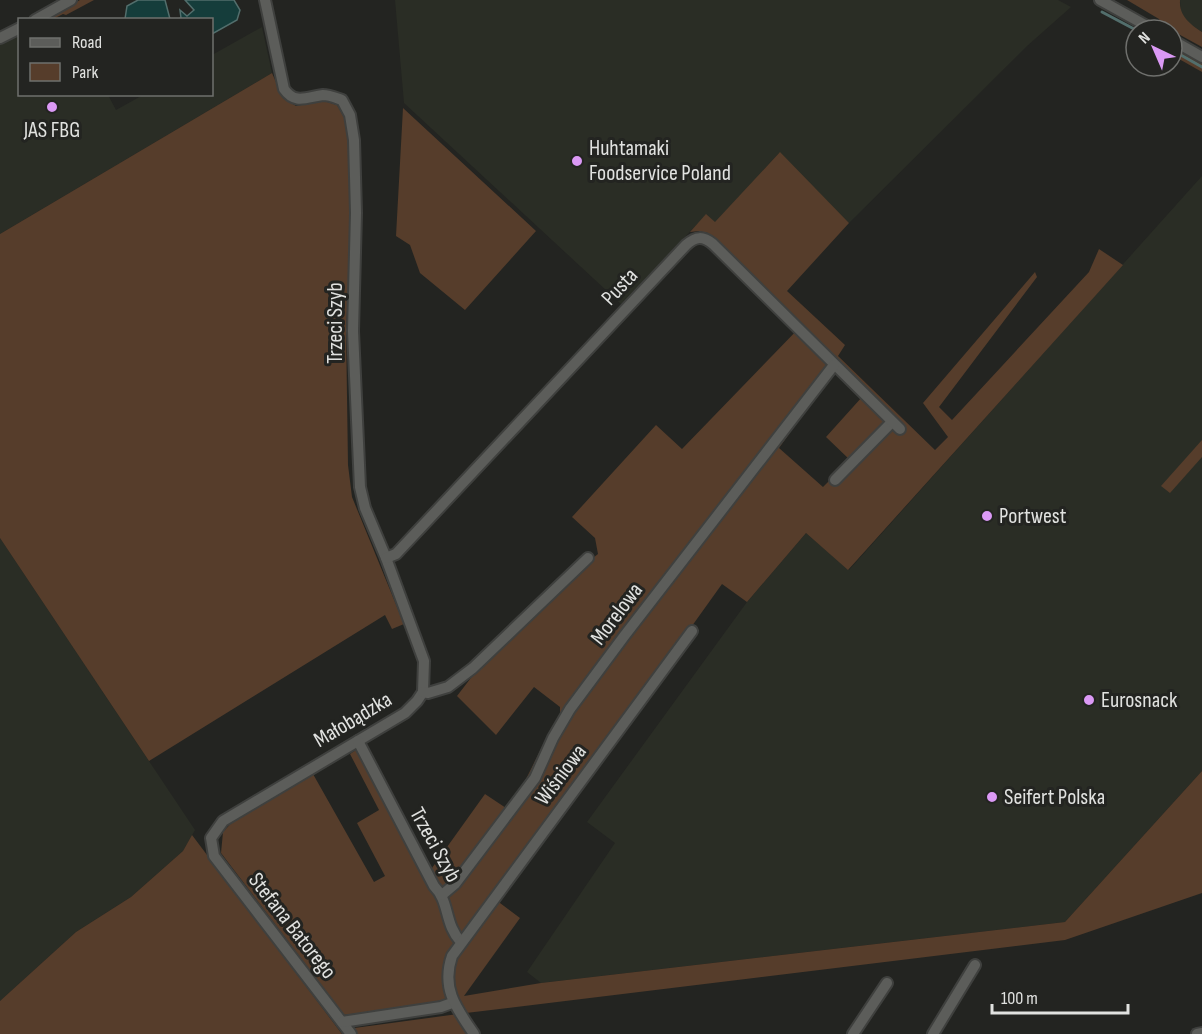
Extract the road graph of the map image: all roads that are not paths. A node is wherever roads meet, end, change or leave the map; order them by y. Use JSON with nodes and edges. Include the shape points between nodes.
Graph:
{"nodes":[{"id":1,"x":71,"y":0,"type":"edge"},
{"id":2,"x":265,"y":0,"type":"edge"},
{"id":3,"x":1100,"y":0,"type":"edge"},
{"id":4,"x":38,"y":18,"type":"edge"},
{"id":5,"x":1132,"y":18,"type":"edge"},
{"id":6,"x":18,"y":29,"type":"edge"},
{"id":7,"x":0,"y":38,"type":"edge"},
{"id":8,"x":1184,"y":47,"type":"edge"},
{"id":9,"x":1202,"y":57,"type":"edge"},
{"id":10,"x":834,"y":364,"type":"junction"},
{"id":11,"x":835,"y":480,"type":"dead end"},
{"id":12,"x":386,"y":558,"type":"junction"},
{"id":13,"x":588,"y":558,"type":"dead end"},
{"id":14,"x":692,"y":631,"type":"dead end"},
{"id":15,"x":423,"y":692,"type":"junction"},
{"id":16,"x":358,"y":741,"type":"junction"},
{"id":17,"x":212,"y":838,"type":"joint"},
{"id":18,"x":442,"y":894,"type":"junction"},
{"id":19,"x":461,"y":942,"type":"junction"},
{"id":20,"x":975,"y":965,"type":"dead end"},
{"id":21,"x":886,"y":983,"type":"dead end"},
{"id":22,"x":452,"y":1003,"type":"junction"},
{"id":23,"x":342,"y":1022,"type":"junction"},
{"id":24,"x":1202,"y":1032,"type":"edge"},
{"id":25,"x":351,"y":1034,"type":"edge"},
{"id":26,"x":474,"y":1034,"type":"edge"},
{"id":27,"x":853,"y":1034,"type":"edge"},
{"id":28,"x":933,"y":1034,"type":"edge"},
{"id":29,"x":1197,"y":1034,"type":"edge"}],
"edges":[{"from":1,"to":4,"type":"street"},
{"from":2,"to":12,"type":"street","name":"Trzeci Szyb","via":[[289,97],[327,95],[342,100],[350,115],[356,213],[353,331],[360,487]]},
{"from":3,"to":5,"type":"street"},
{"from":6,"to":7,"type":"street"},
{"from":8,"to":9,"type":"street"},
{"from":10,"to":11,"type":"street","name":"Pusta","via":[[896,425]]},
{"from":10,"to":12,"type":"street","name":"Pusta","via":[[713,244],[697,238],[686,244],[396,554]]},
{"from":10,"to":18,"type":"street","name":"Morelowa","via":[[584,691],[553,738],[535,778],[454,884]]},
{"from":12,"to":15,"type":"street","name":"Trzeci Szyb","via":[[424,661]]},
{"from":13,"to":15,"type":"street","name":"Małobądzka","via":[[473,668],[448,687]]},
{"from":14,"to":19,"type":"street","name":"Wiśniowa"},
{"from":15,"to":16,"type":"street","name":"Małobądzka","via":[[405,713]]},
{"from":16,"to":17,"type":"street","name":"Małobądzka","via":[[223,821]]},
{"from":16,"to":18,"type":"street","name":"Trzeci Szyb","via":[[434,886]]},
{"from":17,"to":23,"type":"street","name":"Stefana Batorego","via":[[214,856]]},
{"from":18,"to":19,"type":"street","name":"Trzeci Szyb","via":[[448,924]]},
{"from":19,"to":22,"type":"street","via":[[447,970]]},
{"from":20,"to":28,"type":"street"},
{"from":21,"to":27,"type":"street"},
{"from":22,"to":23,"type":"street"},
{"from":22,"to":26,"type":"street"},
{"from":23,"to":25,"type":"street","name":"Stefana Batorego"},
{"from":24,"to":29,"type":"street"}]}
